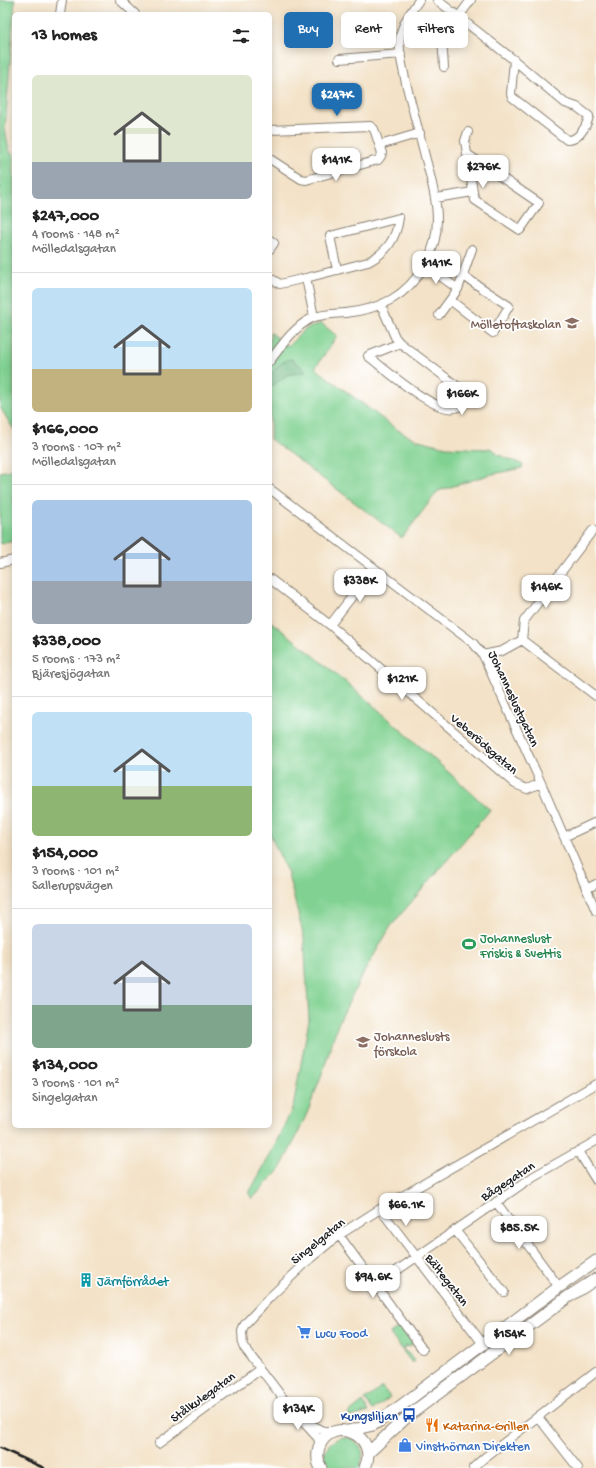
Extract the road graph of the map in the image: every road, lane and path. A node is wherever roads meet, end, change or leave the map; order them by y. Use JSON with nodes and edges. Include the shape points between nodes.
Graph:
{"nodes":[{"id":1,"x":62,"y":0,"type":"edge"},
{"id":2,"x":120,"y":0,"type":"edge"},
{"id":3,"x":419,"y":0,"type":"edge"},
{"id":4,"x":437,"y":0,"type":"edge"},
{"id":5,"x":471,"y":0,"type":"edge"},
{"id":6,"x":60,"y":12,"type":"edge"},
{"id":7,"x":133,"y":12,"type":"edge"},
{"id":8,"x":453,"y":12,"type":"edge"},
{"id":9,"x":461,"y":12,"type":"edge"},
{"id":10,"x":468,"y":24,"type":"edge"},
{"id":11,"x":443,"y":48,"type":"edge"},
{"id":12,"x":401,"y":54,"type":"junction"},
{"id":13,"x":339,"y":59,"type":"dead end"},
{"id":14,"x":514,"y":60,"type":"junction"},
{"id":15,"x":444,"y":67,"type":"dead end"},
{"id":16,"x":272,"y":130,"type":"edge"},
{"id":17,"x":468,"y":132,"type":"dead end"},
{"id":18,"x":420,"y":133,"type":"junction"},
{"id":19,"x":380,"y":145,"type":"junction"},
{"id":20,"x":467,"y":154,"type":"junction"},
{"id":21,"x":272,"y":160,"type":"edge"},
{"id":22,"x":473,"y":192,"type":"junction"},
{"id":23,"x":436,"y":198,"type":"junction"},
{"id":24,"x":472,"y":249,"type":"dead end"},
{"id":25,"x":425,"y":265,"type":"junction"},
{"id":26,"x":337,"y":270,"type":"junction"},
{"id":27,"x":462,"y":275,"type":"junction"},
{"id":28,"x":306,"y":278,"type":"junction"},
{"id":29,"x":272,"y":279,"type":"edge"},
{"id":30,"x":458,"y":289,"type":"junction"},
{"id":31,"x":450,"y":300,"type":"junction"},
{"id":32,"x":381,"y":305,"type":"junction"},
{"id":33,"x":439,"y":315,"type":"dead end"},
{"id":34,"x":314,"y":317,"type":"junction"},
{"id":35,"x":400,"y":343,"type":"junction"},
{"id":36,"x":272,"y":359,"type":"edge"},
{"id":37,"x":272,"y":491,"type":"edge"},
{"id":38,"x":593,"y":530,"type":"dead end"},
{"id":39,"x":12,"y":560,"type":"edge"},
{"id":40,"x":0,"y":563,"type":"edge"},
{"id":41,"x":374,"y":568,"type":"junction"},
{"id":42,"x":272,"y":581,"type":"edge"},
{"id":43,"x":330,"y":625,"type":"junction"},
{"id":44,"x":522,"y":640,"type":"junction"},
{"id":45,"x":483,"y":655,"type":"junction"},
{"id":46,"x":596,"y":696,"type":"edge"},
{"id":47,"x":541,"y":783,"type":"junction"},
{"id":48,"x":596,"y":822,"type":"edge"},
{"id":49,"x":564,"y":837,"type":"junction"},
{"id":50,"x":596,"y":884,"type":"edge"},
{"id":51,"x":586,"y":889,"type":"junction"},
{"id":52,"x":596,"y":911,"type":"edge"},
{"id":53,"x":596,"y":1084,"type":"edge"},
{"id":54,"x":596,"y":1140,"type":"edge"},
{"id":55,"x":578,"y":1151,"type":"junction"},
{"id":56,"x":596,"y":1180,"type":"edge"},
{"id":57,"x":496,"y":1202,"type":"junction"},
{"id":58,"x":380,"y":1209,"type":"junction"},
{"id":59,"x":455,"y":1230,"type":"junction"},
{"id":60,"x":339,"y":1235,"type":"junction"},
{"id":61,"x":416,"y":1257,"type":"junction"},
{"id":62,"x":596,"y":1261,"type":"edge"},
{"id":63,"x":596,"y":1278,"type":"edge"},
{"id":64,"x":376,"y":1285,"type":"junction"},
{"id":65,"x":559,"y":1287,"type":"junction"},
{"id":66,"x":504,"y":1292,"type":"dead end"},
{"id":67,"x":484,"y":1344,"type":"junction"},
{"id":68,"x":423,"y":1350,"type":"dead end"},
{"id":69,"x":260,"y":1369,"type":"junction"},
{"id":70,"x":596,"y":1372,"type":"edge"},
{"id":71,"x":292,"y":1410,"type":"junction"},
{"id":72,"x":538,"y":1417,"type":"junction"},
{"id":73,"x":336,"y":1431,"type":"junction"},
{"id":74,"x":348,"y":1431,"type":"junction"},
{"id":75,"x":159,"y":1443,"type":"dead end"},
{"id":76,"x":320,"y":1446,"type":"junction"},
{"id":77,"x":367,"y":1463,"type":"edge"},
{"id":78,"x":317,"y":1465,"type":"edge"},
{"id":79,"x":473,"y":1468,"type":"edge"},
{"id":80,"x":578,"y":1468,"type":"edge"}],
"edges":[{"from":1,"to":6,"type":"street"},
{"from":2,"to":7,"type":"street"},
{"from":3,"to":12,"type":"street","via":[[400,37]]},
{"from":4,"to":8,"type":"street"},
{"from":5,"to":9,"type":"street"},
{"from":10,"to":14,"type":"street"},
{"from":11,"to":15,"type":"street"},
{"from":12,"to":13,"type":"street"},
{"from":12,"to":18,"type":"street"},
{"from":14,"to":14,"type":"street","via":[[565,103],[577,107],[589,116],[588,123],[575,139],[567,140],[512,98]]},
{"from":16,"to":19,"type":"street","via":[[370,126],[374,129]]},
{"from":17,"to":20,"type":"street","via":[[465,141]]},
{"from":18,"to":19,"type":"street"},
{"from":18,"to":23,"type":"street"},
{"from":19,"to":21,"type":"street","via":[[382,153],[378,160],[306,180]]},
{"from":20,"to":22,"type":"street"},
{"from":20,"to":22,"type":"street","via":[[539,203],[520,230],[475,200]]},
{"from":22,"to":23,"type":"street"},
{"from":23,"to":25,"type":"street","via":[[436,235]]},
{"from":24,"to":27,"type":"street"},
{"from":25,"to":30,"type":"street"},
{"from":25,"to":32,"type":"street","via":[[406,288]]},
{"from":26,"to":26,"type":"street","via":[[368,262],[380,255],[394,238],[400,218],[330,236]]},
{"from":26,"to":28,"type":"street"},
{"from":27,"to":30,"type":"street"},
{"from":27,"to":31,"type":"street","via":[[509,306],[493,333]]},
{"from":28,"to":29,"type":"street","via":[[280,284]]},
{"from":28,"to":34,"type":"street"},
{"from":30,"to":31,"type":"street"},
{"from":31,"to":33,"type":"street"},
{"from":32,"to":34,"type":"street","via":[[367,310]]},
{"from":32,"to":35,"type":"street"},
{"from":34,"to":36,"type":"street","via":[[295,331]]},
{"from":35,"to":35,"type":"street","via":[[368,356],[425,399],[445,408],[458,407],[464,396],[461,389]]},
{"from":37,"to":41,"type":"street","name":"Johanneslustgatan"},
{"from":38,"to":44,"type":"street","via":[[524,621]]},
{"from":39,"to":40,"type":"street"},
{"from":41,"to":43,"type":"street"},
{"from":41,"to":45,"type":"street","name":"Johanneslustgatan","via":[[474,643]]},
{"from":42,"to":43,"type":"street","name":"Veberödsgatan"},
{"from":43,"to":47,"type":"street","name":"Veberödsgatan","via":[[515,784],[527,789]]},
{"from":44,"to":45,"type":"street","via":[[502,651]]},
{"from":44,"to":46,"type":"street"},
{"from":45,"to":47,"type":"street","name":"Johanneslustgatan"},
{"from":47,"to":49,"type":"street","name":"Johanneslustgatan"},
{"from":48,"to":49,"type":"street"},
{"from":49,"to":51,"type":"street","name":"Johanneslustgatan"},
{"from":50,"to":51,"type":"street"},
{"from":51,"to":52,"type":"street","name":"Johanneslustgatan"},
{"from":53,"to":58,"type":"street","name":"Singelgatan"},
{"from":54,"to":55,"type":"street","name":"Bågegatan"},
{"from":55,"to":56,"type":"street"},
{"from":55,"to":57,"type":"street","name":"Bågegatan","via":[[534,1176]]},
{"from":57,"to":59,"type":"street","name":"Bågegatan"},
{"from":57,"to":65,"type":"street"},
{"from":58,"to":60,"type":"street","name":"Singelgatan"},
{"from":58,"to":61,"type":"street","name":"Bältegatan"},
{"from":59,"to":61,"type":"street","name":"Bågegatan"},
{"from":59,"to":66,"type":"street"},
{"from":60,"to":64,"type":"street"},
{"from":60,"to":69,"type":"street","name":"Singelgatan","via":[[306,1262],[245,1324],[242,1331],[243,1346]]},
{"from":61,"to":64,"type":"street","name":"Bågegatan"},
{"from":61,"to":67,"type":"street","name":"Bältegatan"},
{"from":62,"to":65,"type":"main road"},
{"from":63,"to":77,"type":"main road","via":[[409,1415]]},
{"from":64,"to":68,"type":"street"},
{"from":65,"to":67,"type":"main road"},
{"from":67,"to":74,"type":"main road","via":[[373,1425]]},
{"from":69,"to":71,"type":"street","name":"Singelgatan"},
{"from":69,"to":75,"type":"street","name":"Stålkulegatan"},
{"from":70,"to":72,"type":"street"},
{"from":71,"to":73,"type":"street","name":"Singelgatan","via":[[306,1422],[324,1431]]},
{"from":71,"to":76,"type":"street","name":"Singelgatan","via":[[318,1438]]},
{"from":72,"to":79,"type":"street"},
{"from":72,"to":80,"type":"street"},
{"from":73,"to":74,"type":"main road"},
{"from":73,"to":76,"type":"main road","via":[[329,1434]]},
{"from":74,"to":77,"type":"main road","via":[[362,1439],[366,1446]]},
{"from":76,"to":78,"type":"main road"}]}
